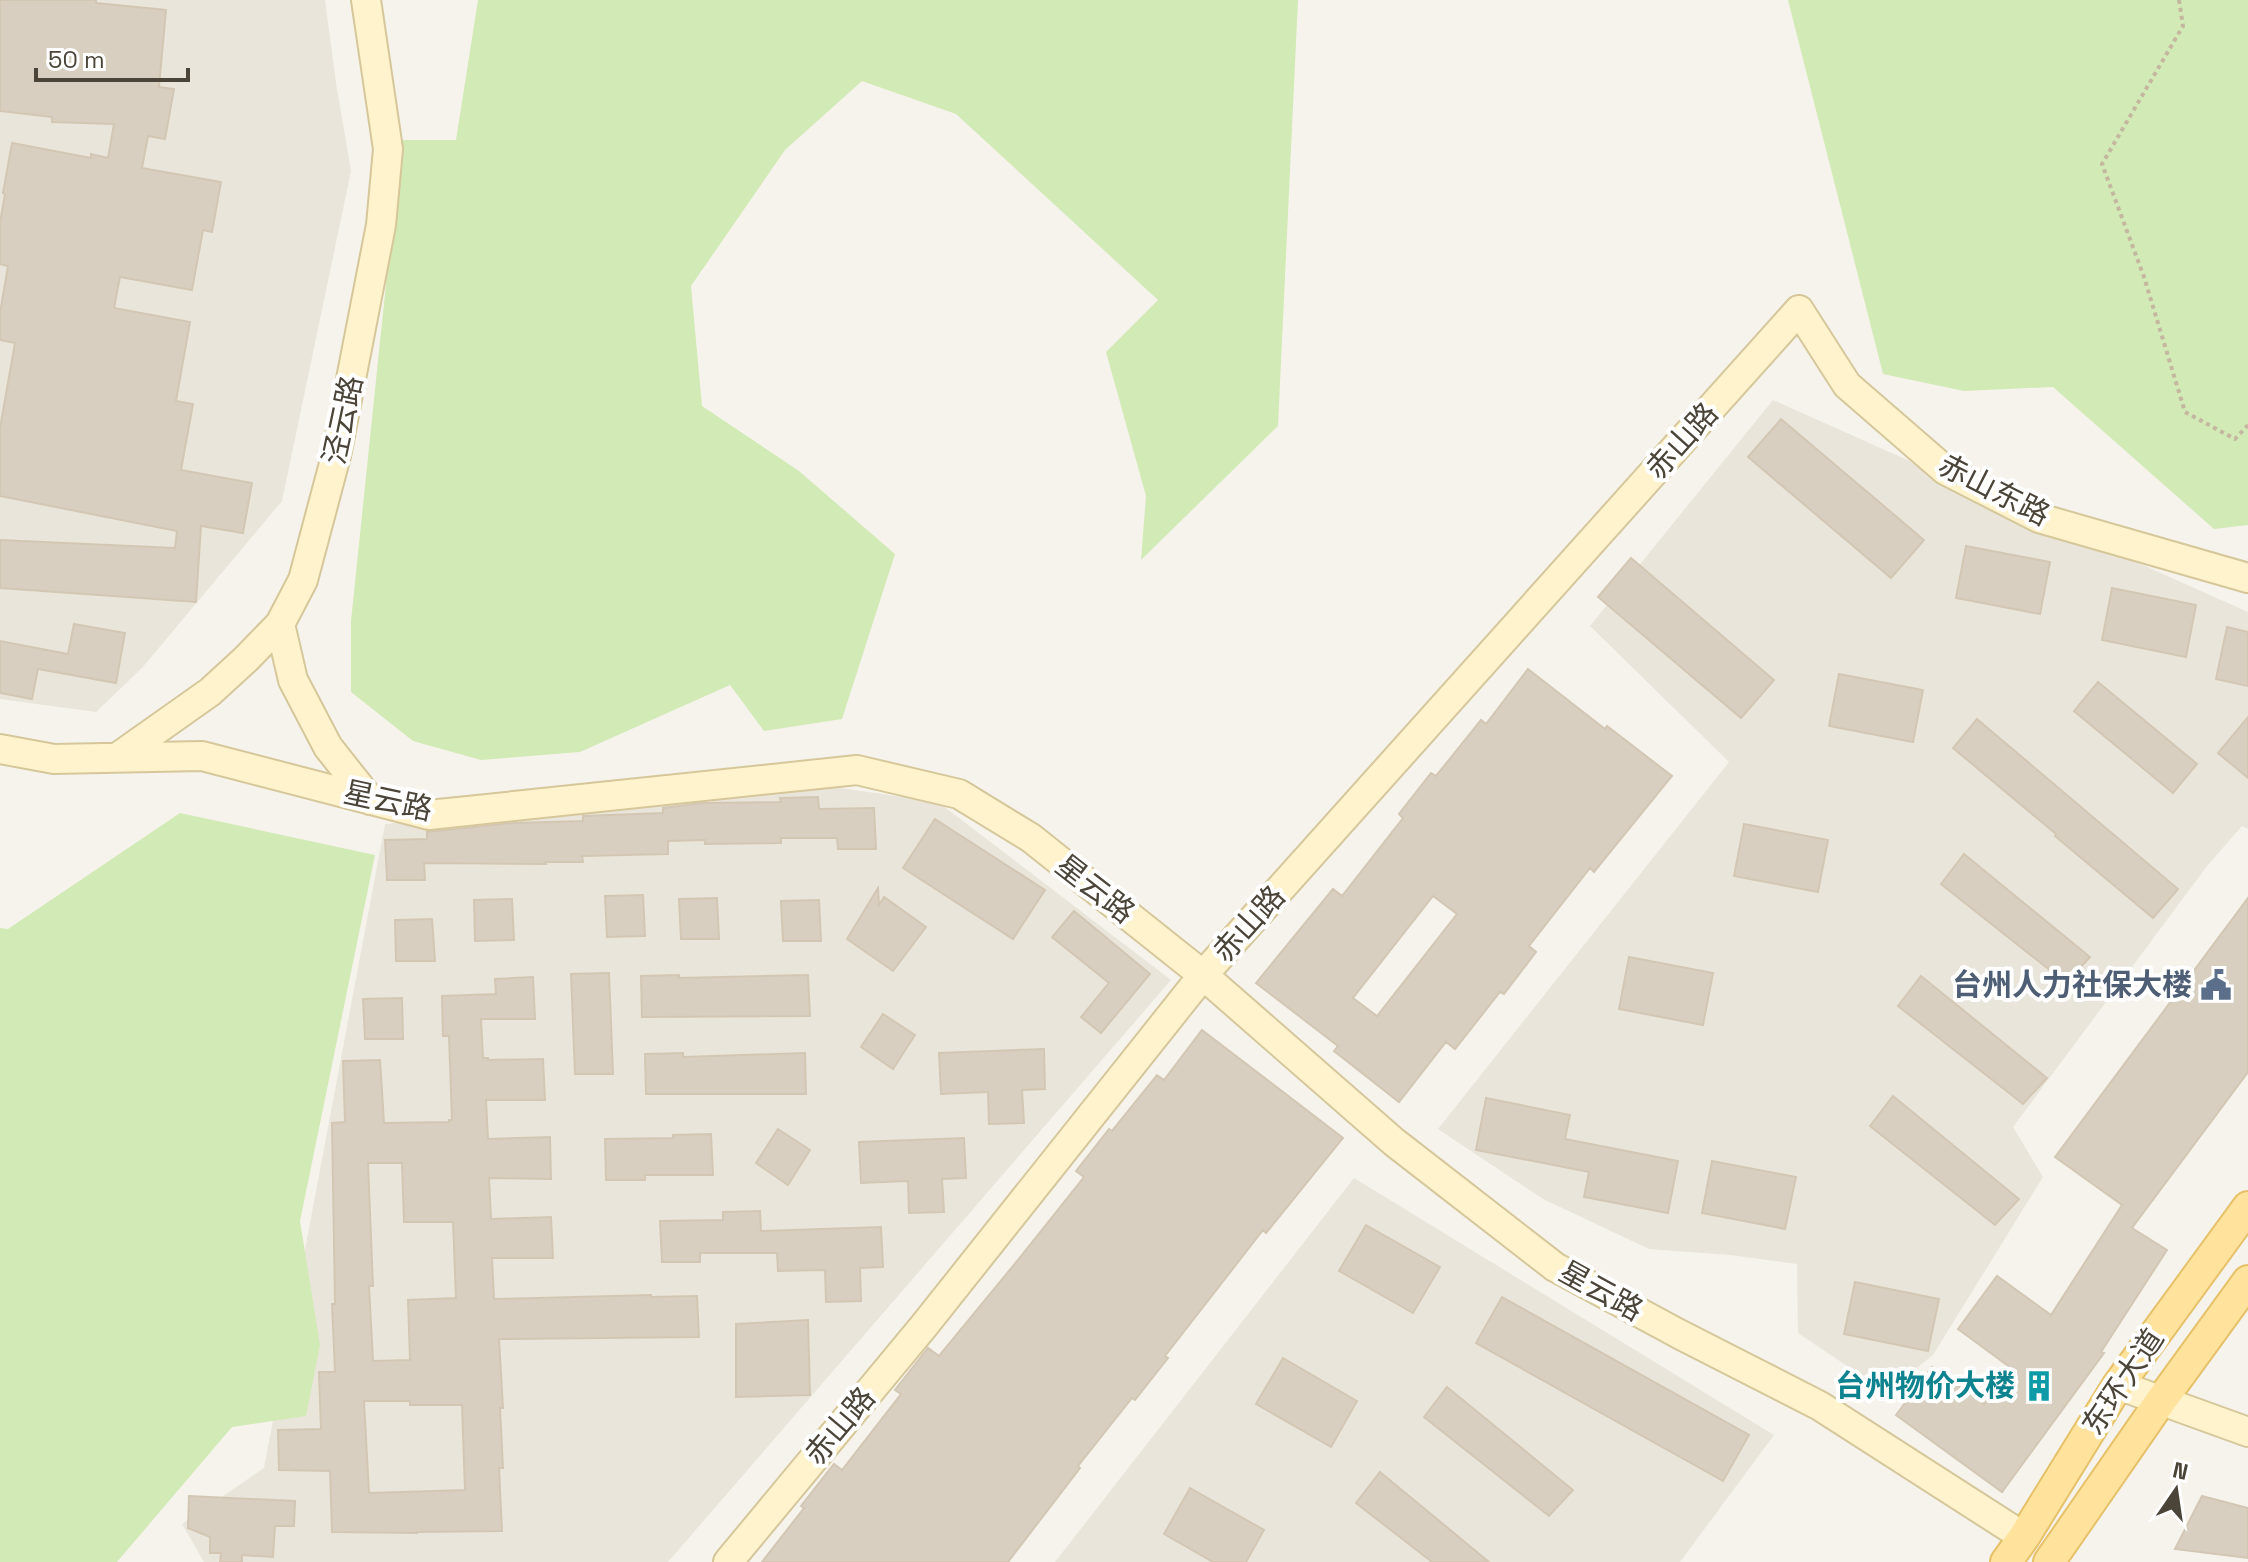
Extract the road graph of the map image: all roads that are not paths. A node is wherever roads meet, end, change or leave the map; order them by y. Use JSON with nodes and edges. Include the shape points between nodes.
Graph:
{"nodes":[{"id":1,"x":366,"y":0,"type":"edge"},
{"id":2,"x":1799,"y":310,"type":"joint"},
{"id":3,"x":2248,"y":578,"type":"edge"},
{"id":4,"x":280,"y":624,"type":"junction"},
{"id":5,"x":0,"y":749,"type":"edge"},
{"id":6,"x":118,"y":757,"type":"junction"},
{"id":7,"x":370,"y":800,"type":"junction"},
{"id":8,"x":1203,"y":975,"type":"junction"},
{"id":9,"x":2248,"y":1207,"type":"edge"},
{"id":10,"x":2248,"y":1281,"type":"edge"},
{"id":11,"x":2118,"y":1385,"type":"junction"},
{"id":12,"x":2160,"y":1402,"type":"junction"},
{"id":13,"x":2248,"y":1432,"type":"edge"},
{"id":14,"x":2024,"y":1537,"type":"junction"},
{"id":15,"x":728,"y":1562,"type":"edge"},
{"id":16,"x":2006,"y":1562,"type":"edge"},
{"id":17,"x":2049,"y":1562,"type":"edge"}],
"edges":[{"from":1,"to":4,"type":"street","name":"泾云路","via":[[388,149],[381,225],[336,456],[303,580]]},
{"from":2,"to":3,"type":"street","name":"赤山东路","via":[[1847,385],[1945,470],[2039,518]]},
{"from":2,"to":8,"type":"street","name":"赤山路"},
{"from":4,"to":6,"type":"street","name":"泾云路","via":[[210,692]]},
{"from":4,"to":7,"type":"street","via":[[293,680],[328,747]]},
{"from":5,"to":6,"type":"street","name":"星云路","via":[[54,759]]},
{"from":6,"to":7,"type":"street","name":"星云路","via":[[202,756]]},
{"from":7,"to":8,"type":"street","name":"星云路","via":[[429,815],[857,770],[959,794],[1031,838]]},
{"from":8,"to":14,"type":"street","name":"星云路","via":[[1394,1142],[1555,1267],[1820,1406]]},
{"from":8,"to":15,"type":"street","name":"赤山路"},
{"from":9,"to":11,"type":"main road","name":"东环大道"},
{"from":10,"to":12,"type":"main road","name":"东环大道"},
{"from":11,"to":12,"type":"street"},
{"from":11,"to":14,"type":"main road","name":"东环大道"},
{"from":12,"to":13,"type":"street"},
{"from":12,"to":17,"type":"main road","name":"东环大道"},
{"from":14,"to":16,"type":"main road","name":"东环大道"}]}
